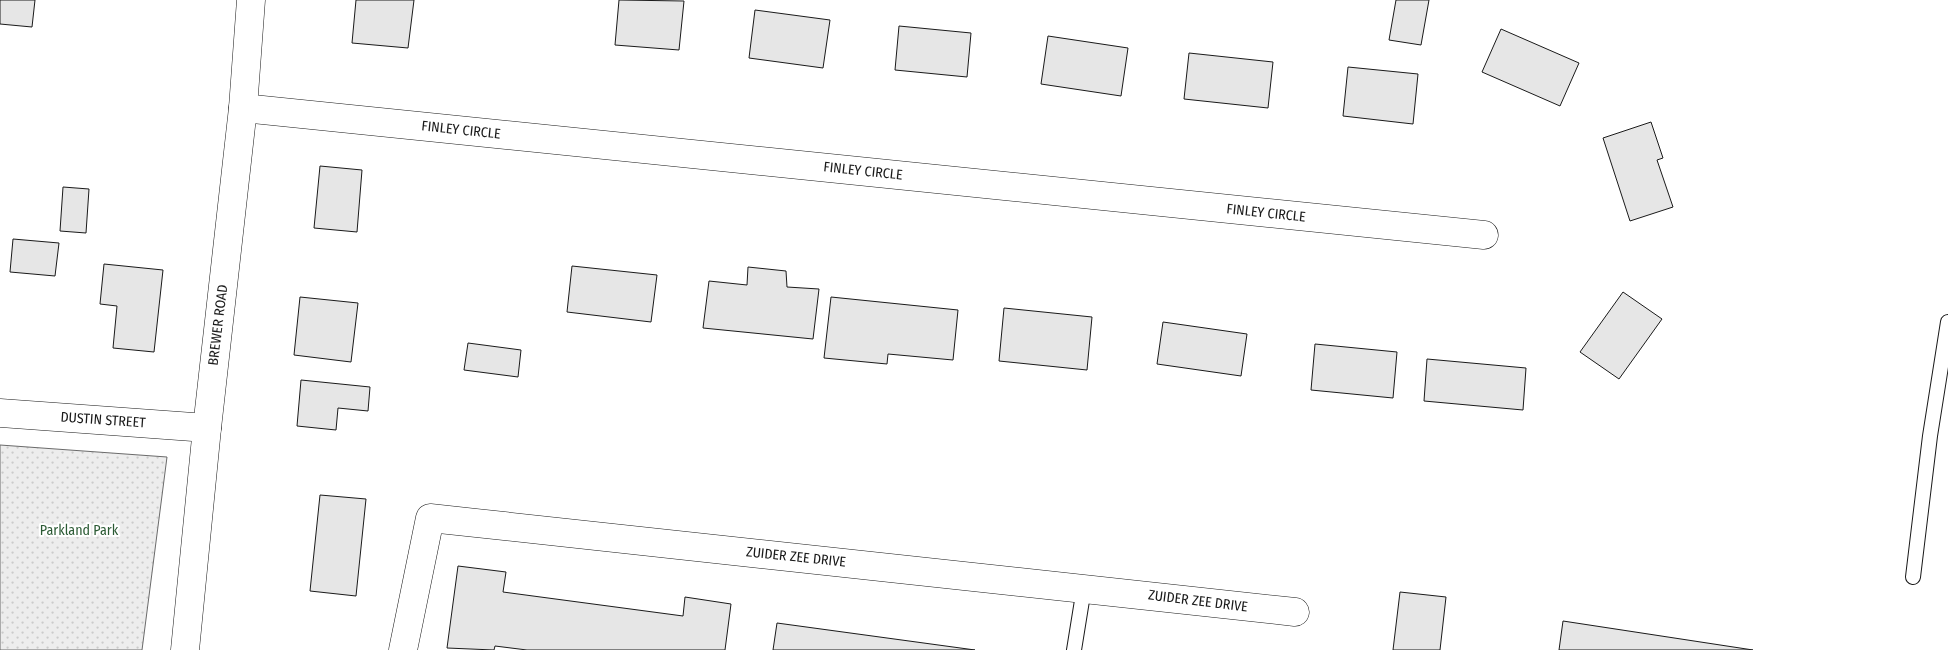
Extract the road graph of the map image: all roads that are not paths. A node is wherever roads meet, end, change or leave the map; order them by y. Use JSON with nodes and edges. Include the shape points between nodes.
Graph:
{"nodes":[{"id":1,"x":252,"y":0,"type":"edge"},
{"id":2,"x":243,"y":108,"type":"junction"},
{"id":3,"x":1484,"y":235,"type":"dead end"},
{"id":4,"x":1948,"y":322,"type":"edge"},
{"id":5,"x":0,"y":413,"type":"edge"},
{"id":6,"x":207,"y":428,"type":"junction"},
{"id":7,"x":1913,"y":577,"type":"dead end"},
{"id":8,"x":1084,"y":588,"type":"junction"},
{"id":9,"x":1296,"y":612,"type":"dead end"},
{"id":10,"x":185,"y":650,"type":"edge"},
{"id":11,"x":403,"y":650,"type":"edge"},
{"id":12,"x":1074,"y":650,"type":"edge"}],
"edges":[{"from":1,"to":2,"type":"street","name":"BREWER ROAD"},
{"from":2,"to":3,"type":"street","name":"FINLEY CIRCLE"},
{"from":2,"to":6,"type":"street","name":"BREWER ROAD"},
{"from":4,"to":7,"type":"lane"},
{"from":5,"to":6,"type":"street","name":"DUSTIN STREET"},
{"from":6,"to":10,"type":"street","name":"BREWER ROAD"},
{"from":8,"to":9,"type":"street","name":"ZUIDER ZEE DRIVE"},
{"from":8,"to":11,"type":"street","name":"ZUIDER ZEE DRIVE","via":[[430,518]]},
{"from":8,"to":12,"type":"lane"}]}
